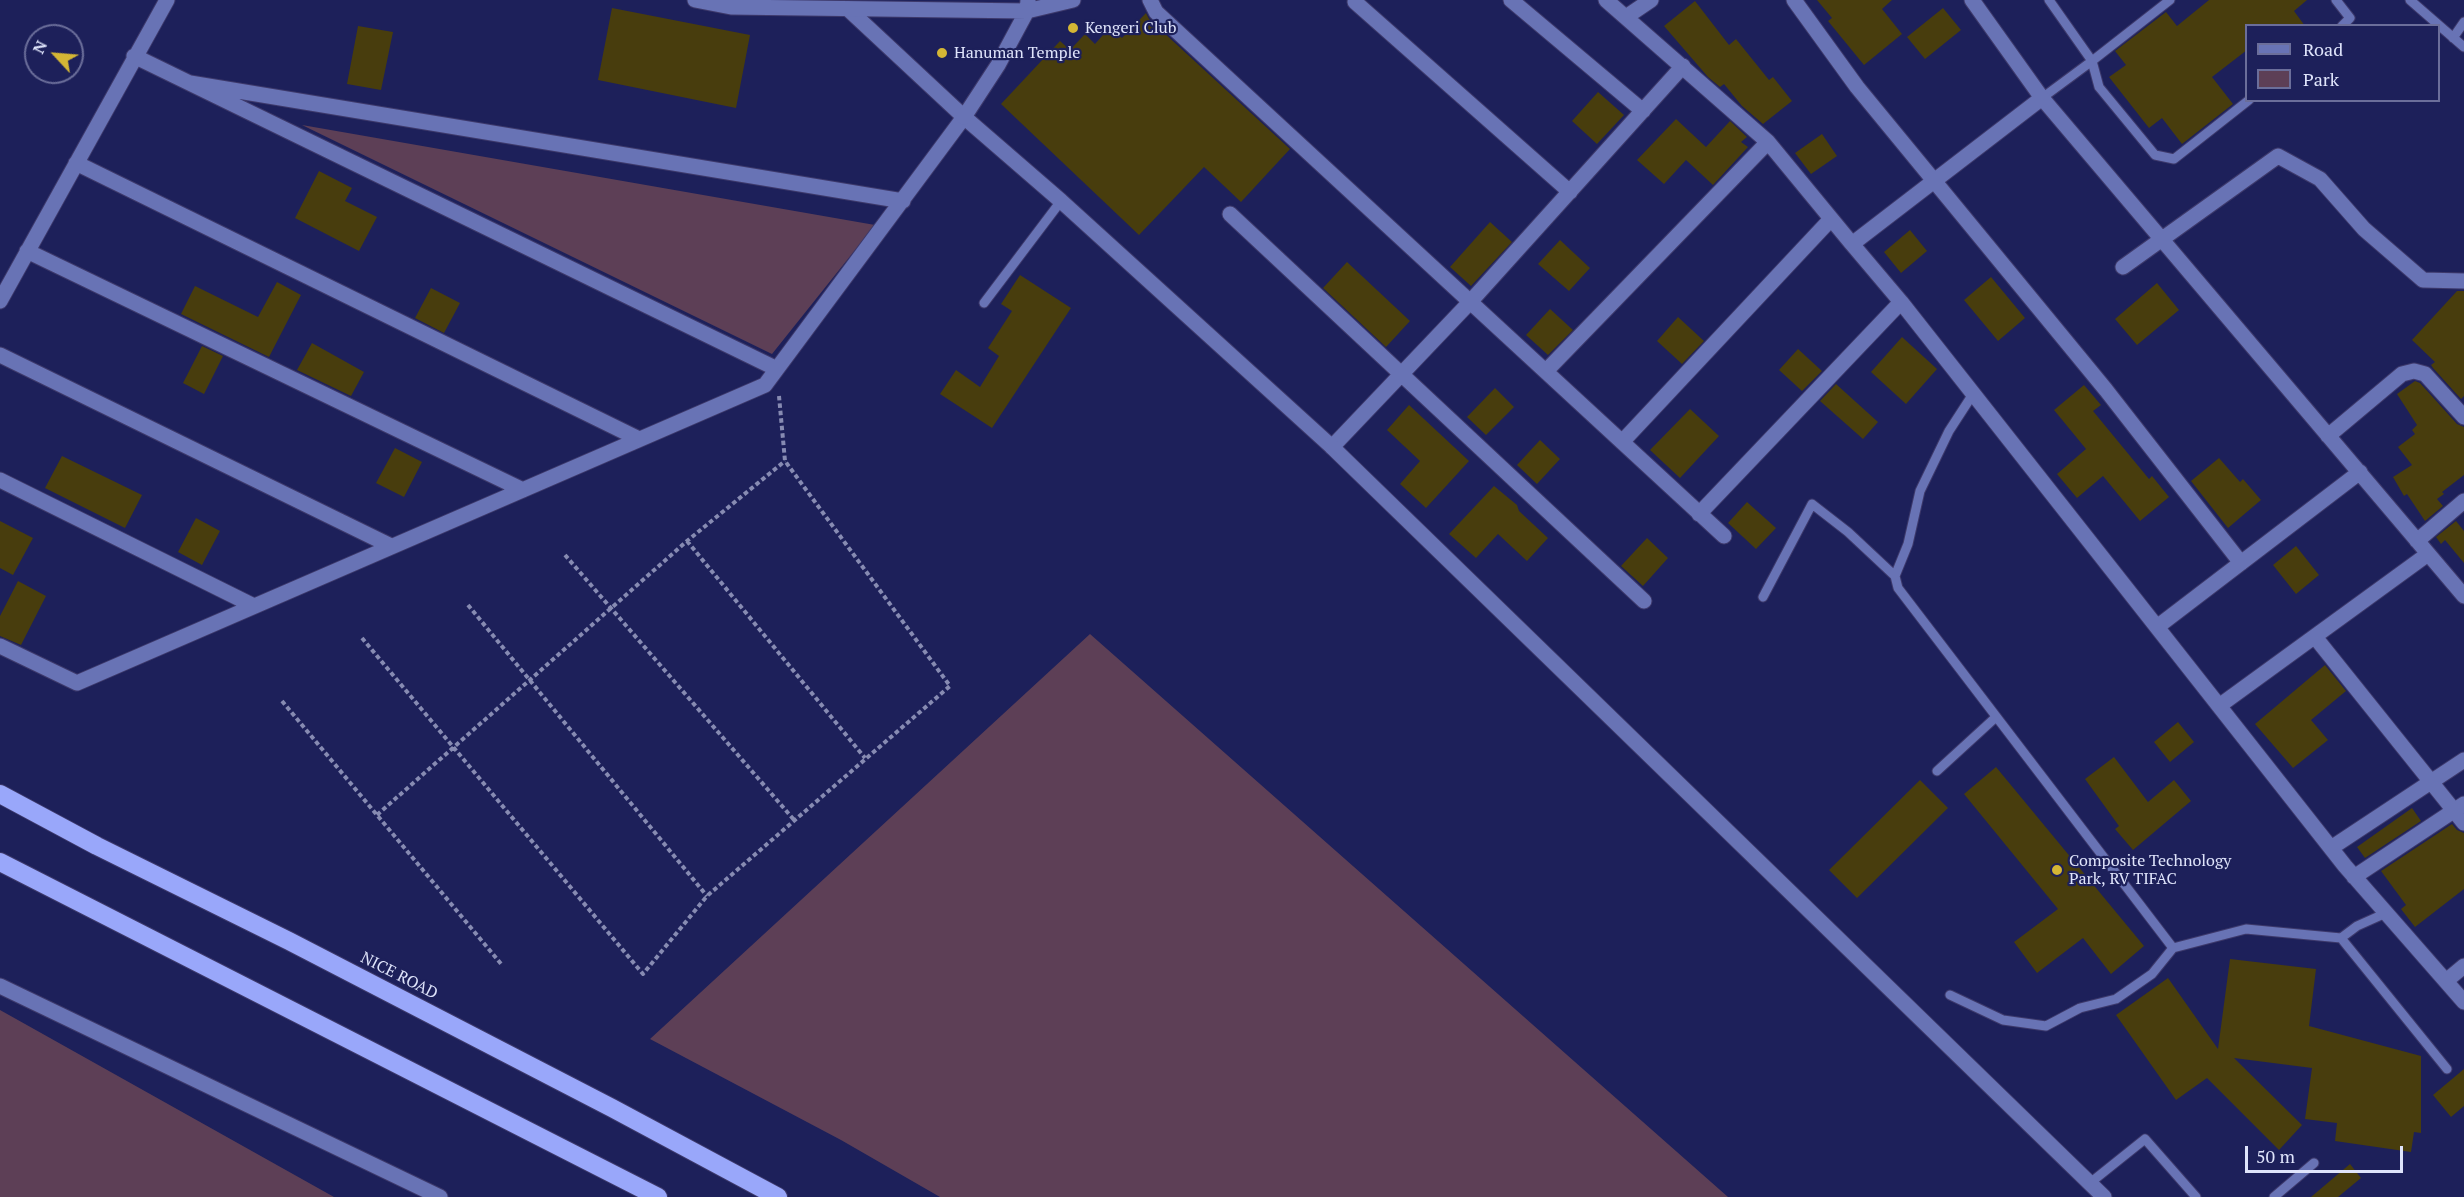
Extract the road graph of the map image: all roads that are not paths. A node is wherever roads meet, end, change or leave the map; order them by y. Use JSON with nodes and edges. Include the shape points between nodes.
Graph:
{"nodes":[{"id":1,"x":167,"y":0,"type":"edge"},
{"id":2,"x":695,"y":0,"type":"edge"},
{"id":3,"x":1073,"y":0,"type":"edge"},
{"id":4,"x":1150,"y":0,"type":"edge"},
{"id":5,"x":1511,"y":0,"type":"edge"},
{"id":6,"x":1606,"y":0,"type":"edge"},
{"id":7,"x":1651,"y":0,"type":"edge"},
{"id":8,"x":1794,"y":0,"type":"edge"},
{"id":9,"x":1972,"y":0,"type":"edge"},
{"id":10,"x":2049,"y":0,"type":"edge"},
{"id":11,"x":2170,"y":0,"type":"edge"},
{"id":12,"x":2336,"y":0,"type":"edge"},
{"id":13,"x":2410,"y":0,"type":"edge"},
{"id":14,"x":1355,"y":2,"type":"dead end"},
{"id":15,"x":843,"y":4,"type":"edge"},
{"id":16,"x":873,"y":5,"type":"edge"},
{"id":17,"x":1027,"y":6,"type":"edge"},
{"id":18,"x":1626,"y":17,"type":"junction"},
{"id":19,"x":2464,"y":22,"type":"edge"},
{"id":20,"x":2344,"y":24,"type":"edge"},
{"id":21,"x":2437,"y":24,"type":"edge"},
{"id":22,"x":2440,"y":27,"type":"edge"},
{"id":23,"x":2453,"y":38,"type":"junction"},
{"id":24,"x":2464,"y":47,"type":"edge"},
{"id":25,"x":134,"y":56,"type":"junction"},
{"id":26,"x":2092,"y":61,"type":"junction"},
{"id":27,"x":1683,"y":66,"type":"junction"},
{"id":28,"x":189,"y":83,"type":"junction"},
{"id":29,"x":2042,"y":98,"type":"junction"},
{"id":30,"x":2246,"y":102,"type":"edge"},
{"id":31,"x":1643,"y":111,"type":"junction"},
{"id":32,"x":964,"y":117,"type":"junction"},
{"id":33,"x":1768,"y":142,"type":"junction"},
{"id":34,"x":76,"y":163,"type":"junction"},
{"id":35,"x":1935,"y":180,"type":"junction"},
{"id":36,"x":1570,"y":192,"type":"junction"},
{"id":37,"x":903,"y":201,"type":"junction"},
{"id":38,"x":1061,"y":201,"type":"junction"},
{"id":39,"x":1230,"y":214,"type":"dead end"},
{"id":40,"x":1831,"y":219,"type":"junction"},
{"id":41,"x":2161,"y":238,"type":"junction"},
{"id":42,"x":1852,"y":244,"type":"junction"},
{"id":43,"x":27,"y":251,"type":"junction"},
{"id":44,"x":2123,"y":267,"type":"dead end"},
{"id":45,"x":2464,"y":281,"type":"edge"},
{"id":46,"x":0,"y":301,"type":"edge"},
{"id":47,"x":1471,"y":301,"type":"junction"},
{"id":48,"x":1901,"y":302,"type":"junction"},
{"id":49,"x":984,"y":303,"type":"dead end"},
{"id":50,"x":0,"y":355,"type":"edge"},
{"id":51,"x":777,"y":369,"type":"junction"},
{"id":52,"x":1547,"y":370,"type":"junction"},
{"id":53,"x":1400,"y":375,"type":"junction"},
{"id":54,"x":1973,"y":394,"type":"junction"},
{"id":55,"x":2464,"y":417,"type":"edge"},
{"id":56,"x":2328,"y":436,"type":"junction"},
{"id":57,"x":639,"y":439,"type":"junction"},
{"id":58,"x":1622,"y":442,"type":"junction"},
{"id":59,"x":1332,"y":447,"type":"junction"},
{"id":60,"x":2360,"y":472,"type":"junction"},
{"id":61,"x":0,"y":480,"type":"edge"},
{"id":62,"x":523,"y":490,"type":"junction"},
{"id":63,"x":2464,"y":501,"type":"edge"},
{"id":64,"x":1699,"y":514,"type":"junction"},
{"id":65,"x":1724,"y":536,"type":"dead end"},
{"id":66,"x":2417,"y":541,"type":"junction"},
{"id":67,"x":391,"y":546,"type":"junction"},
{"id":68,"x":2428,"y":554,"type":"junction"},
{"id":69,"x":2241,"y":563,"type":"junction"},
{"id":70,"x":1895,"y":576,"type":"junction"},
{"id":71,"x":2464,"y":596,"type":"edge"},
{"id":72,"x":1763,"y":597,"type":"dead end"},
{"id":73,"x":1644,"y":601,"type":"dead end"},
{"id":74,"x":254,"y":606,"type":"junction"},
{"id":75,"x":2157,"y":627,"type":"junction"},
{"id":76,"x":2315,"y":637,"type":"junction"},
{"id":77,"x":0,"y":646,"type":"edge"},
{"id":78,"x":2219,"y":706,"type":"junction"},
{"id":79,"x":1996,"y":717,"type":"junction"},
{"id":80,"x":2464,"y":760,"type":"edge"},
{"id":81,"x":1937,"y":771,"type":"dead end"},
{"id":82,"x":2430,"y":782,"type":"junction"},
{"id":83,"x":0,"y":794,"type":"edge"},
{"id":84,"x":2459,"y":808,"type":"edge"},
{"id":85,"x":2464,"y":823,"type":"edge"},
{"id":86,"x":2331,"y":848,"type":"junction"},
{"id":87,"x":0,"y":862,"type":"edge"},
{"id":88,"x":2354,"y":877,"type":"junction"},
{"id":89,"x":2386,"y":913,"type":"junction"},
{"id":90,"x":2341,"y":938,"type":"junction"},
{"id":91,"x":2173,"y":948,"type":"junction"},
{"id":92,"x":2464,"y":966,"type":"edge"},
{"id":93,"x":2446,"y":981,"type":"junction"},
{"id":94,"x":0,"y":986,"type":"edge"},
{"id":95,"x":1950,"y":995,"type":"dead end"},
{"id":96,"x":2464,"y":1002,"type":"edge"},
{"id":97,"x":2447,"y":1069,"type":"dead end"},
{"id":98,"x":2314,"y":1163,"type":"dead end"},
{"id":99,"x":2090,"y":1183,"type":"junction"},
{"id":100,"x":440,"y":1197,"type":"edge"},
{"id":101,"x":658,"y":1197,"type":"edge"},
{"id":102,"x":778,"y":1197,"type":"edge"},
{"id":103,"x":2104,"y":1197,"type":"edge"},
{"id":104,"x":2196,"y":1197,"type":"edge"},
{"id":105,"x":2274,"y":1197,"type":"edge"}],
"edges":[{"from":1,"to":25,"type":"street"},
{"from":2,"to":15,"type":"street","via":[[731,7]]},
{"from":3,"to":17,"type":"street"},
{"from":4,"to":47,"type":"street","via":[[1156,12]]},
{"from":5,"to":31,"type":"street"},
{"from":6,"to":18,"type":"street"},
{"from":7,"to":18,"type":"street"},
{"from":8,"to":35,"type":"street","via":[[1857,87]]},
{"from":9,"to":29,"type":"street"},
{"from":10,"to":26,"type":"lane"},
{"from":11,"to":26,"type":"lane"},
{"from":12,"to":20,"type":"lane","via":[[2350,18]]},
{"from":13,"to":21,"type":"lane"},
{"from":14,"to":36,"type":"street"},
{"from":15,"to":16,"type":"street"},
{"from":15,"to":32,"type":"street"},
{"from":16,"to":17,"type":"street"},
{"from":17,"to":32,"type":"street","via":[[998,65]]},
{"from":18,"to":27,"type":"street"},
{"from":19,"to":23,"type":"lane"},
{"from":22,"to":23,"type":"lane"},
{"from":23,"to":24,"type":"lane"},
{"from":25,"to":28,"type":"street"},
{"from":25,"to":34,"type":"street"},
{"from":26,"to":29,"type":"lane"},
{"from":26,"to":30,"type":"lane","via":[[2099,87],[2155,155],[2174,159]]},
{"from":27,"to":31,"type":"street"},
{"from":27,"to":33,"type":"street"},
{"from":28,"to":37,"type":"street"},
{"from":28,"to":51,"type":"street"},
{"from":29,"to":35,"type":"street"},
{"from":29,"to":41,"type":"street"},
{"from":31,"to":36,"type":"street"},
{"from":32,"to":37,"type":"street"},
{"from":32,"to":38,"type":"street"},
{"from":33,"to":40,"type":"street"},
{"from":33,"to":52,"type":"street"},
{"from":34,"to":43,"type":"street"},
{"from":34,"to":57,"type":"street"},
{"from":35,"to":42,"type":"street"},
{"from":35,"to":69,"type":"street"},
{"from":36,"to":47,"type":"street"},
{"from":37,"to":51,"type":"street"},
{"from":38,"to":49,"type":"lane"},
{"from":38,"to":59,"type":"street"},
{"from":39,"to":53,"type":"street"},
{"from":40,"to":42,"type":"street"},
{"from":40,"to":58,"type":"street"},
{"from":41,"to":44,"type":"street"},
{"from":41,"to":45,"type":"street","via":[[2278,156],[2320,179],[2364,229],[2423,280]]},
{"from":41,"to":56,"type":"street"},
{"from":42,"to":48,"type":"street"},
{"from":43,"to":46,"type":"street"},
{"from":43,"to":62,"type":"street"},
{"from":47,"to":52,"type":"street"},
{"from":47,"to":53,"type":"street"},
{"from":48,"to":54,"type":"street"},
{"from":48,"to":64,"type":"street"},
{"from":50,"to":67,"type":"street"},
{"from":51,"to":57,"type":"street","via":[[765,385]]},
{"from":52,"to":58,"type":"street"},
{"from":53,"to":59,"type":"street"},
{"from":53,"to":73,"type":"street"},
{"from":54,"to":70,"type":"lane","via":[[1949,431],[1920,491],[1908,544]]},
{"from":54,"to":75,"type":"street"},
{"from":55,"to":56,"type":"street","via":[[2425,374],[2414,371],[2402,374]]},
{"from":56,"to":60,"type":"street"},
{"from":57,"to":62,"type":"street"},
{"from":58,"to":64,"type":"street"},
{"from":59,"to":99,"type":"street"},
{"from":60,"to":66,"type":"street"},
{"from":60,"to":69,"type":"street"},
{"from":61,"to":74,"type":"street"},
{"from":62,"to":67,"type":"street"},
{"from":63,"to":66,"type":"street"},
{"from":64,"to":65,"type":"street"},
{"from":66,"to":68,"type":"street"},
{"from":67,"to":74,"type":"street"},
{"from":68,"to":71,"type":"street"},
{"from":68,"to":76,"type":"street"},
{"from":69,"to":75,"type":"street"},
{"from":70,"to":72,"type":"lane","via":[[1812,504]]},
{"from":70,"to":79,"type":"lane","via":[[1898,588]]},
{"from":74,"to":77,"type":"street","via":[[77,683]]},
{"from":75,"to":78,"type":"street"},
{"from":76,"to":78,"type":"street"},
{"from":76,"to":82,"type":"street"},
{"from":78,"to":86,"type":"street"},
{"from":79,"to":81,"type":"lane"},
{"from":79,"to":91,"type":"lane"},
{"from":80,"to":82,"type":"street"},
{"from":82,"to":84,"type":"street"},
{"from":82,"to":86,"type":"street"},
{"from":83,"to":102,"type":"highway","name":"NICE ROAD"},
{"from":84,"to":85,"type":"street"},
{"from":84,"to":88,"type":"street"},
{"from":86,"to":88,"type":"street"},
{"from":87,"to":101,"type":"highway"},
{"from":88,"to":89,"type":"street"},
{"from":89,"to":90,"type":"lane"},
{"from":89,"to":93,"type":"street"},
{"from":90,"to":91,"type":"lane","via":[[2246,929]]},
{"from":90,"to":97,"type":"lane"},
{"from":91,"to":95,"type":"lane","via":[[2152,974],[2116,999],[2080,1008],[2046,1026],[2003,1020]]},
{"from":92,"to":93,"type":"street"},
{"from":93,"to":96,"type":"street"},
{"from":94,"to":100,"type":"street"},
{"from":98,"to":105,"type":"lane"},
{"from":99,"to":103,"type":"street"},
{"from":99,"to":104,"type":"lane","via":[[2145,1139]]}]}
